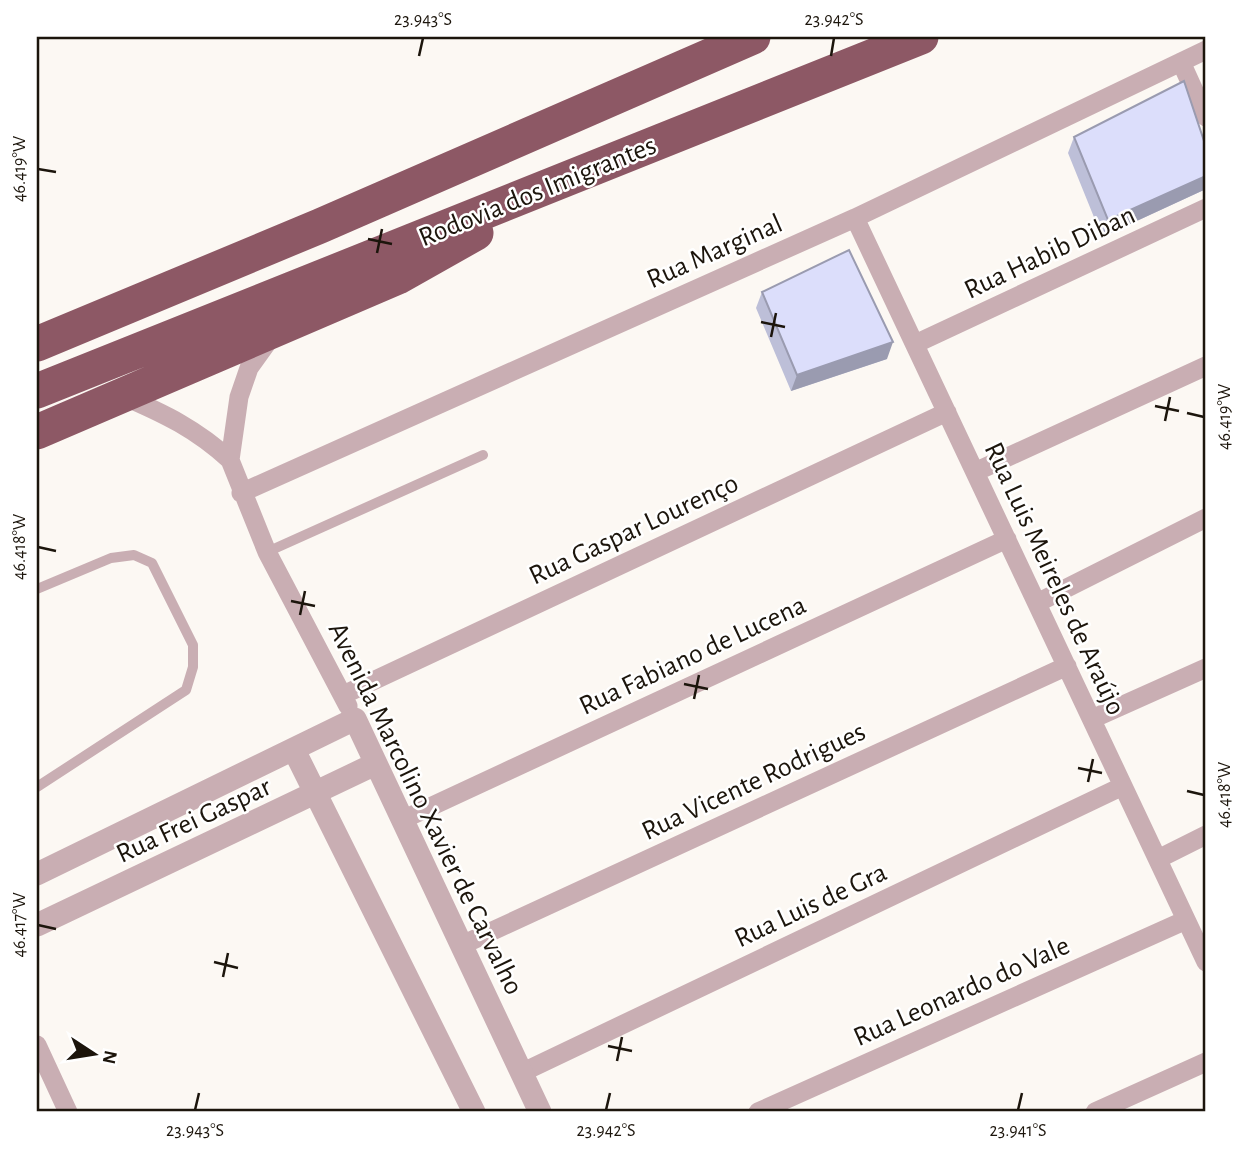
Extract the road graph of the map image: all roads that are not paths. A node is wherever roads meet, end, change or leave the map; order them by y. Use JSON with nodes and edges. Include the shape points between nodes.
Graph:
{"nodes":[{"id":1,"x":753,"y":37,"type":"edge"},
{"id":2,"x":920,"y":37,"type":"edge"},
{"id":3,"x":1206,"y":51,"type":"edge"},
{"id":4,"x":1181,"y":62,"type":"junction"},
{"id":5,"x":1206,"y":117,"type":"edge"},
{"id":6,"x":552,"y":184,"type":"junction"},
{"id":7,"x":1206,"y":208,"type":"edge"},
{"id":8,"x":855,"y":218,"type":"junction"},
{"id":9,"x":277,"y":330,"type":"junction"},
{"id":10,"x":37,"y":344,"type":"edge"},
{"id":11,"x":915,"y":344,"type":"junction"},
{"id":12,"x":1206,"y":366,"type":"edge"},
{"id":13,"x":37,"y":391,"type":"edge"},
{"id":14,"x":123,"y":396,"type":"junction"},
{"id":15,"x":947,"y":412,"type":"junction"},
{"id":16,"x":37,"y":432,"type":"edge"},
{"id":17,"x":483,"y":455,"type":"dead end"},
{"id":18,"x":230,"y":460,"type":"junction"},
{"id":19,"x":975,"y":472,"type":"junction"},
{"id":20,"x":241,"y":493,"type":"junction"},
{"id":21,"x":1206,"y":518,"type":"edge"},
{"id":22,"x":1007,"y":539,"type":"junction"},
{"id":23,"x":267,"y":552,"type":"junction"},
{"id":24,"x":37,"y":589,"type":"edge"},
{"id":25,"x":1037,"y":603,"type":"junction"},
{"id":26,"x":1067,"y":666,"type":"junction"},
{"id":27,"x":1206,"y":668,"type":"edge"},
{"id":28,"x":343,"y":695,"type":"junction"},
{"id":29,"x":355,"y":719,"type":"junction"},
{"id":30,"x":1092,"y":719,"type":"junction"},
{"id":31,"x":294,"y":750,"type":"junction"},
{"id":32,"x":373,"y":765,"type":"junction"},
{"id":33,"x":37,"y":786,"type":"edge"},
{"id":34,"x":1123,"y":786,"type":"junction"},
{"id":35,"x":317,"y":793,"type":"junction"},
{"id":36,"x":402,"y":820,"type":"junction"},
{"id":37,"x":1206,"y":835,"type":"edge"},
{"id":38,"x":1158,"y":859,"type":"junction"},
{"id":39,"x":37,"y":874,"type":"edge"},
{"id":40,"x":1186,"y":919,"type":"junction"},
{"id":41,"x":37,"y":925,"type":"edge"},
{"id":42,"x":462,"y":945,"type":"junction"},
{"id":43,"x":1206,"y":962,"type":"edge"},
{"id":44,"x":37,"y":1045,"type":"edge"},
{"id":45,"x":1206,"y":1062,"type":"edge"},
{"id":46,"x":521,"y":1073,"type":"junction"},
{"id":47,"x":68,"y":1112,"type":"edge"},
{"id":48,"x":474,"y":1112,"type":"edge"},
{"id":49,"x":540,"y":1112,"type":"edge"},
{"id":50,"x":758,"y":1112,"type":"edge"},
{"id":51,"x":1095,"y":1112,"type":"edge"}],
"edges":[{"from":1,"to":10,"type":"highway","name":"Rodovia dos Imigrantes"},
{"from":2,"to":6,"type":"highway","name":"Rodovia dos Imigrantes"},
{"from":3,"to":4,"type":"street","name":"Rua Marginal"},
{"from":4,"to":5,"type":"street"},
{"from":4,"to":8,"type":"street","name":"Rua Marginal"},
{"from":6,"to":9,"type":"highway","via":[[457,246]]},
{"from":6,"to":13,"type":"highway","name":"Rodovia dos Imigrantes"},
{"from":7,"to":11,"type":"street","name":"Rua Habib Diban"},
{"from":8,"to":11,"type":"street","name":"Rua Luis Meireles de Araújo"},
{"from":8,"to":20,"type":"street","name":"Rua Marginal"},
{"from":9,"to":14,"type":"highway"},
{"from":9,"to":18,"type":"street","via":[[239,397]]},
{"from":11,"to":15,"type":"street","name":"Rua Luis Meireles de Araújo"},
{"from":12,"to":19,"type":"street"},
{"from":14,"to":16,"type":"highway"},
{"from":14,"to":18,"type":"street","via":[[203,435]]},
{"from":15,"to":19,"type":"street","name":"Rua Luis Meireles de Araújo"},
{"from":15,"to":28,"type":"street","name":"Rua Gaspar Lourenço"},
{"from":17,"to":23,"type":"lane"},
{"from":18,"to":20,"type":"street","name":"Avenida Marcolino Xavier de Carvalho"},
{"from":19,"to":22,"type":"street","name":"Rua Luis Meireles de Araújo"},
{"from":20,"to":23,"type":"street","name":"Avenida Marcolino Xavier de Carvalho"},
{"from":21,"to":25,"type":"street"},
{"from":22,"to":25,"type":"street","name":"Rua Luis Meireles de Araújo"},
{"from":22,"to":36,"type":"street","name":"Rua Fabiano de Lucena"},
{"from":23,"to":28,"type":"street","name":"Avenida Marcolino Xavier de Carvalho"},
{"from":24,"to":33,"type":"lane","via":[[111,558],[134,555],[152,563],[193,645],[193,667],[186,690]]},
{"from":25,"to":26,"type":"street","name":"Rua Luis Meireles de Araújo"},
{"from":26,"to":30,"type":"street","name":"Rua Luis Meireles de Araújo"},
{"from":26,"to":42,"type":"street","name":"Rua Vicente Rodrigues"},
{"from":27,"to":30,"type":"street"},
{"from":28,"to":29,"type":"street","name":"Avenida Marcolino Xavier de Carvalho"},
{"from":29,"to":31,"type":"street","name":"Rua Frei Gaspar"},
{"from":29,"to":32,"type":"street","name":"Avenida Marcolino Xavier de Carvalho"},
{"from":30,"to":34,"type":"street","name":"Rua Luis Meireles de Araújo"},
{"from":31,"to":35,"type":"street"},
{"from":31,"to":39,"type":"street","name":"Rua Frei Gaspar"},
{"from":32,"to":35,"type":"street","name":"Rua Frei Gaspar"},
{"from":32,"to":36,"type":"street","name":"Avenida Marcolino Xavier de Carvalho"},
{"from":34,"to":38,"type":"street","name":"Rua Luis Meireles de Araújo"},
{"from":34,"to":46,"type":"street","name":"Rua Luis de Gra"},
{"from":35,"to":41,"type":"street","name":"Rua Frei Gaspar"},
{"from":35,"to":48,"type":"street"},
{"from":36,"to":42,"type":"street","name":"Avenida Marcolino Xavier de Carvalho"},
{"from":37,"to":38,"type":"street"},
{"from":38,"to":40,"type":"street","name":"Rua Luis Meireles de Araújo"},
{"from":40,"to":43,"type":"street","name":"Rua Luis Meireles de Araújo"},
{"from":40,"to":50,"type":"street","name":"Rua Leonardo do Vale"},
{"from":42,"to":46,"type":"street","name":"Avenida Marcolino Xavier de Carvalho"},
{"from":44,"to":47,"type":"street"},
{"from":45,"to":51,"type":"street"},
{"from":46,"to":49,"type":"street","name":"Avenida Marcolino Xavier de Carvalho"}]}
